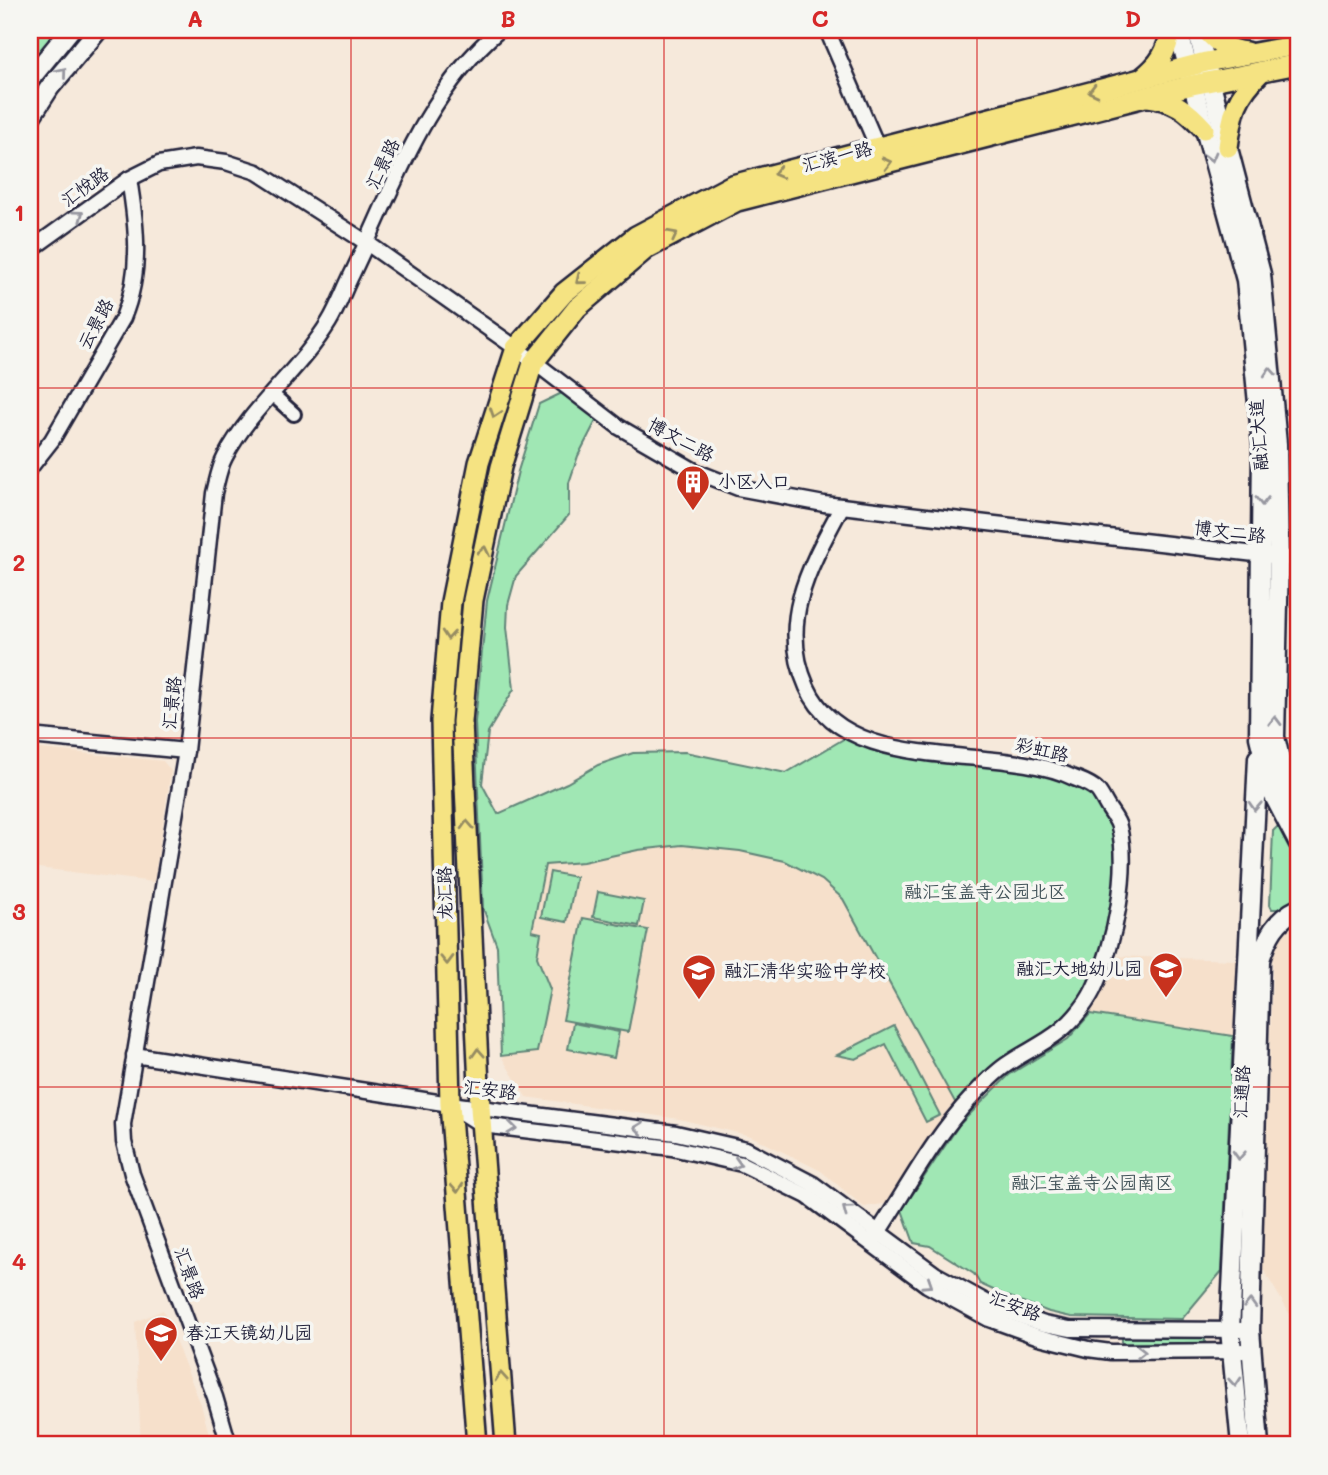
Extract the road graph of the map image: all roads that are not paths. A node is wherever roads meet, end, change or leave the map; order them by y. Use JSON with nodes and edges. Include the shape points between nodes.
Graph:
{"nodes":[{"id":1,"x":70,"y":30,"type":"edge"},
{"id":2,"x":98,"y":30,"type":"edge"},
{"id":3,"x":499,"y":30,"type":"edge"},
{"id":4,"x":827,"y":30,"type":"edge"},
{"id":5,"x":1171,"y":30,"type":"edge"},
{"id":6,"x":1178,"y":30,"type":"edge"},
{"id":7,"x":1197,"y":30,"type":"edge"},
{"id":8,"x":1206,"y":30,"type":"edge"},
{"id":9,"x":1298,"y":45,"type":"edge"},
{"id":10,"x":1254,"y":52,"type":"junction"},
{"id":11,"x":1298,"y":64,"type":"edge"},
{"id":12,"x":1262,"y":71,"type":"junction"},
{"id":13,"x":1199,"y":74,"type":"junction"},
{"id":14,"x":30,"y":79,"type":"edge"},
{"id":15,"x":1143,"y":88,"type":"junction"},
{"id":16,"x":30,"y":118,"type":"edge"},
{"id":17,"x":1204,"y":129,"type":"junction"},
{"id":18,"x":877,"y":146,"type":"junction"},
{"id":19,"x":1228,"y":147,"type":"junction"},
{"id":20,"x":129,"y":179,"type":"junction"},
{"id":21,"x":367,"y":243,"type":"junction"},
{"id":22,"x":30,"y":250,"type":"edge"},
{"id":23,"x":516,"y":348,"type":"junction"},
{"id":24,"x":533,"y":363,"type":"junction"},
{"id":25,"x":273,"y":395,"type":"junction"},
{"id":26,"x":294,"y":414,"type":"dead end"},
{"id":27,"x":30,"y":468,"type":"edge"},
{"id":28,"x":842,"y":506,"type":"junction"},
{"id":29,"x":1270,"y":556,"type":"junction"},
{"id":30,"x":1298,"y":559,"type":"edge"},
{"id":31,"x":30,"y":736,"type":"edge"},
{"id":32,"x":1259,"y":737,"type":"junction"},
{"id":33,"x":186,"y":751,"type":"junction"},
{"id":34,"x":1298,"y":810,"type":"edge"},
{"id":35,"x":1298,"y":842,"type":"edge"},
{"id":36,"x":1298,"y":909,"type":"edge"},
{"id":37,"x":134,"y":1055,"type":"junction"},
{"id":38,"x":450,"y":1104,"type":"junction"},
{"id":39,"x":481,"y":1116,"type":"junction"},
{"id":40,"x":874,"y":1238,"type":"junction"},
{"id":41,"x":1230,"y":1330,"type":"junction"},
{"id":42,"x":1250,"y":1330,"type":"junction"},
{"id":43,"x":1251,"y":1351,"type":"junction"},
{"id":44,"x":1232,"y":1352,"type":"junction"},
{"id":45,"x":229,"y":1445,"type":"edge"},
{"id":46,"x":477,"y":1445,"type":"edge"},
{"id":47,"x":506,"y":1445,"type":"edge"},
{"id":48,"x":1241,"y":1445,"type":"edge"},
{"id":49,"x":1259,"y":1445,"type":"edge"}],
"edges":[{"from":1,"to":14,"type":"main road"},
{"from":16,"to":2,"type":"main road","one_way":true},
{"from":3,"to":21,"type":"street","name":"汇景路","via":[[437,101]]},
{"from":4,"to":18,"type":"street"},
{"from":5,"to":15,"type":"main road","via":[[1166,53]]},
{"from":6,"to":13,"type":"main road","name":"融汇大道"},
{"from":7,"to":13,"type":"main road","name":"融汇大道"},
{"from":8,"to":10,"type":"main road","via":[[1230,50]]},
{"from":9,"to":10,"type":"main road"},
{"from":10,"to":13,"type":"main road"},
{"from":11,"to":12,"type":"main road"},
{"from":12,"to":13,"type":"main road"},
{"from":12,"to":19,"type":"main road","via":[[1236,104]]},
{"from":13,"to":15,"type":"main road","name":"汇滨一路"},
{"from":13,"to":17,"type":"main road","name":"融汇大道"},
{"from":13,"to":19,"type":"main road","name":"融汇大道"},
{"from":15,"to":17,"type":"main road","via":[[1178,104]]},
{"from":15,"to":18,"type":"main road","name":"汇滨一路","one_way":true},
{"from":24,"to":15,"type":"main road","name":"汇滨一路","one_way":true,"via":[[577,308],[646,249],[737,201]]},
{"from":17,"to":29,"type":"main road","name":"融汇大道","one_way":true,"via":[[1245,280]]},
{"from":18,"to":23,"type":"main road","name":"汇滨一路","one_way":true,"via":[[732,185],[636,236],[564,293]]},
{"from":29,"to":19,"type":"main road","name":"融汇大道","one_way":true,"via":[[1277,444],[1261,274]]},
{"from":20,"to":21,"type":"street","name":"博文二路","via":[[159,164],[196,158],[226,162],[257,172]]},
{"from":22,"to":20,"type":"street","name":"汇悦路","one_way":true},
{"from":20,"to":27,"type":"street","name":"云景路","via":[[137,255],[132,297],[52,440]]},
{"from":21,"to":23,"type":"street","name":"博文二路"},
{"from":21,"to":25,"type":"street","name":"汇景路","via":[[328,323]]},
{"from":23,"to":24,"type":"street","name":"博文二路"},
{"from":23,"to":38,"type":"main road","name":"龙汇路","one_way":true,"via":[[479,463],[451,602],[441,721]]},
{"from":24,"to":28,"type":"street","name":"博文二路","via":[[619,427],[695,471],[738,488]]},
{"from":39,"to":24,"type":"main road","name":"龙汇路","one_way":true,"via":[[462,722],[476,587],[501,467]]},
{"from":25,"to":26,"type":"street"},
{"from":25,"to":33,"type":"street","name":"汇景路","via":[[223,459],[214,493]]},
{"from":28,"to":29,"type":"street","name":"博文二路"},
{"from":28,"to":40,"type":"street","name":"彩虹路","via":[[813,561],[795,626],[794,648],[812,698],[834,724],[864,738],[904,749],[1059,771],[1097,789],[1119,826],[1123,878],[1109,946],[1096,985],[1080,1010],[1060,1031],[1004,1066],[970,1098],[947,1125]]},
{"from":29,"to":30,"type":"street","name":"博文二路"},
{"from":29,"to":32,"type":"main road","name":"融汇大道"},
{"from":34,"to":29,"type":"main road","name":"融汇大道","one_way":true,"via":[[1287,789],[1275,737]]},
{"from":31,"to":33,"type":"street"},
{"from":32,"to":35,"type":"main road","name":"融汇大道","via":[[1272,794]]},
{"from":32,"to":41,"type":"main road","name":"汇通路","one_way":true},
{"from":33,"to":37,"type":"street","name":"汇景路"},
{"from":42,"to":36,"type":"main road","name":"汇通路","one_way":true,"via":[[1260,960],[1274,926]]},
{"from":37,"to":38,"type":"street","name":"汇安路"},
{"from":37,"to":45,"type":"street","name":"汇景路","via":[[123,1124],[127,1159]]},
{"from":38,"to":39,"type":"street","name":"汇安路"},
{"from":38,"to":46,"type":"main road","name":"龙汇路","one_way":true},
{"from":39,"to":40,"type":"street","name":"汇安路","via":[[742,1164],[807,1196]]},
{"from":47,"to":39,"type":"main road","name":"龙汇路","one_way":true},
{"from":40,"to":41,"type":"street","name":"汇安路","via":[[997,1308],[1044,1324],[1083,1330]]},
{"from":40,"to":44,"type":"street","name":"汇安路","one_way":true,"via":[[937,1291],[989,1319],[1040,1337],[1111,1352]]},
{"from":41,"to":42,"type":"street","name":"汇安路"},
{"from":41,"to":44,"type":"main road","name":"汇通路"},
{"from":42,"to":43,"type":"main road","name":"汇通路"},
{"from":43,"to":44,"type":"street","name":"汇安路"},
{"from":43,"to":49,"type":"main road","name":"汇通路"},
{"from":44,"to":48,"type":"main road","name":"汇通路","one_way":true}]}
